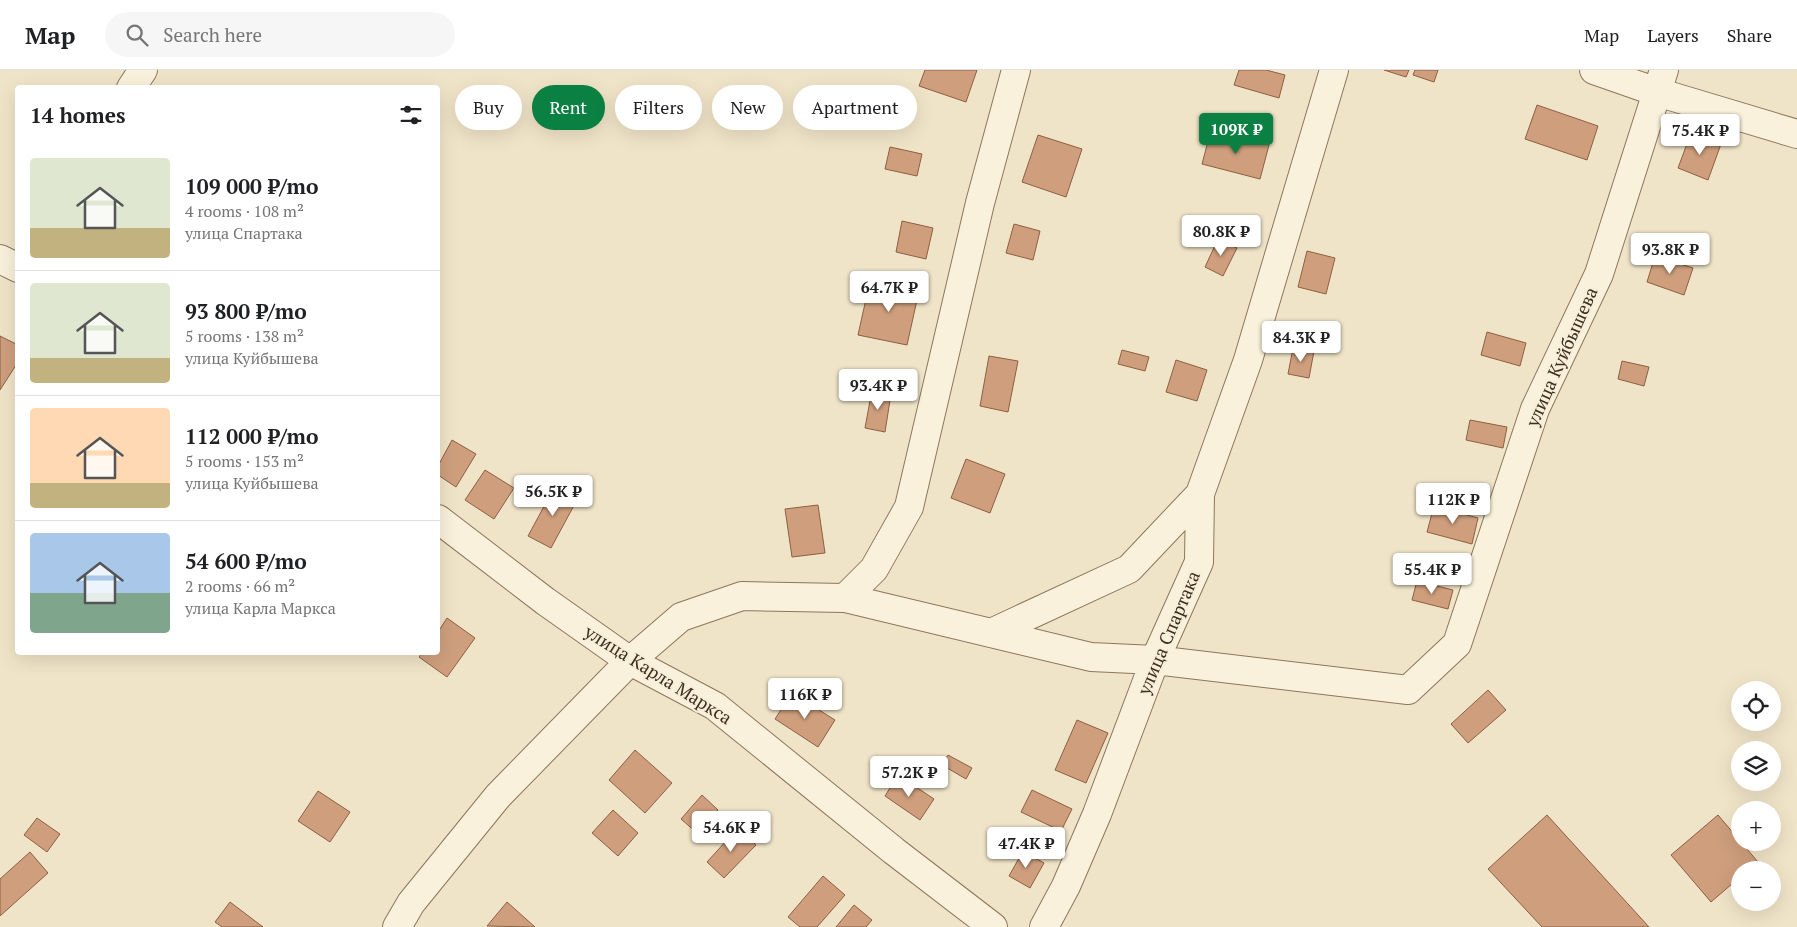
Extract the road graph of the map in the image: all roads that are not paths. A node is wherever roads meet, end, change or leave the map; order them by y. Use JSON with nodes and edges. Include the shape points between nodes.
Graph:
{"nodes":[{"id":1,"x":143,"y":70,"type":"edge"},
{"id":2,"x":1016,"y":70,"type":"edge"},
{"id":3,"x":1334,"y":70,"type":"edge"},
{"id":4,"x":1594,"y":70,"type":"edge"},
{"id":5,"x":1660,"y":81,"type":"edge"},
{"id":6,"x":133,"y":85,"type":"edge"},
{"id":7,"x":1797,"y":134,"type":"edge"},
{"id":8,"x":0,"y":259,"type":"edge"},
{"id":9,"x":15,"y":266,"type":"edge"},
{"id":10,"x":1200,"y":494,"type":"junction"},
{"id":11,"x":440,"y":521,"type":"edge"},
{"id":12,"x":845,"y":598,"type":"junction"},
{"id":13,"x":991,"y":632,"type":"junction"},
{"id":14,"x":1155,"y":660,"type":"junction"},
{"id":15,"x":630,"y":661,"type":"junction"},
{"id":16,"x":397,"y":927,"type":"edge"},
{"id":17,"x":993,"y":927,"type":"edge"},
{"id":18,"x":1044,"y":927,"type":"edge"}],
"edges":[{"from":1,"to":6,"type":"street"},
{"from":2,"to":12,"type":"street","via":[[980,203],[909,507],[874,569]]},
{"from":3,"to":10,"type":"street","name":"улица Спартака","via":[[1248,360]]},
{"from":4,"to":5,"type":"street"},
{"from":5,"to":7,"type":"street"},
{"from":5,"to":14,"type":"street","name":"улица Куйбышева","via":[[1599,274],[1535,409],[1457,644],[1408,690]]},
{"from":8,"to":9,"type":"street"},
{"from":10,"to":13,"type":"street","via":[[1129,569]]},
{"from":10,"to":14,"type":"street","name":"улица Спартака","via":[[1199,562]]},
{"from":11,"to":15,"type":"street","name":"улица Карла Маркса"},
{"from":12,"to":13,"type":"street"},
{"from":12,"to":15,"type":"street","via":[[742,596],[681,617]]},
{"from":13,"to":14,"type":"street","via":[[1091,657]]},
{"from":14,"to":18,"type":"street","name":"улица Спартака","via":[[1097,814],[1066,886]]},
{"from":15,"to":16,"type":"street","via":[[498,796],[411,904]]},
{"from":15,"to":17,"type":"street","name":"улица Карла Маркса","via":[[715,706]]}]}
